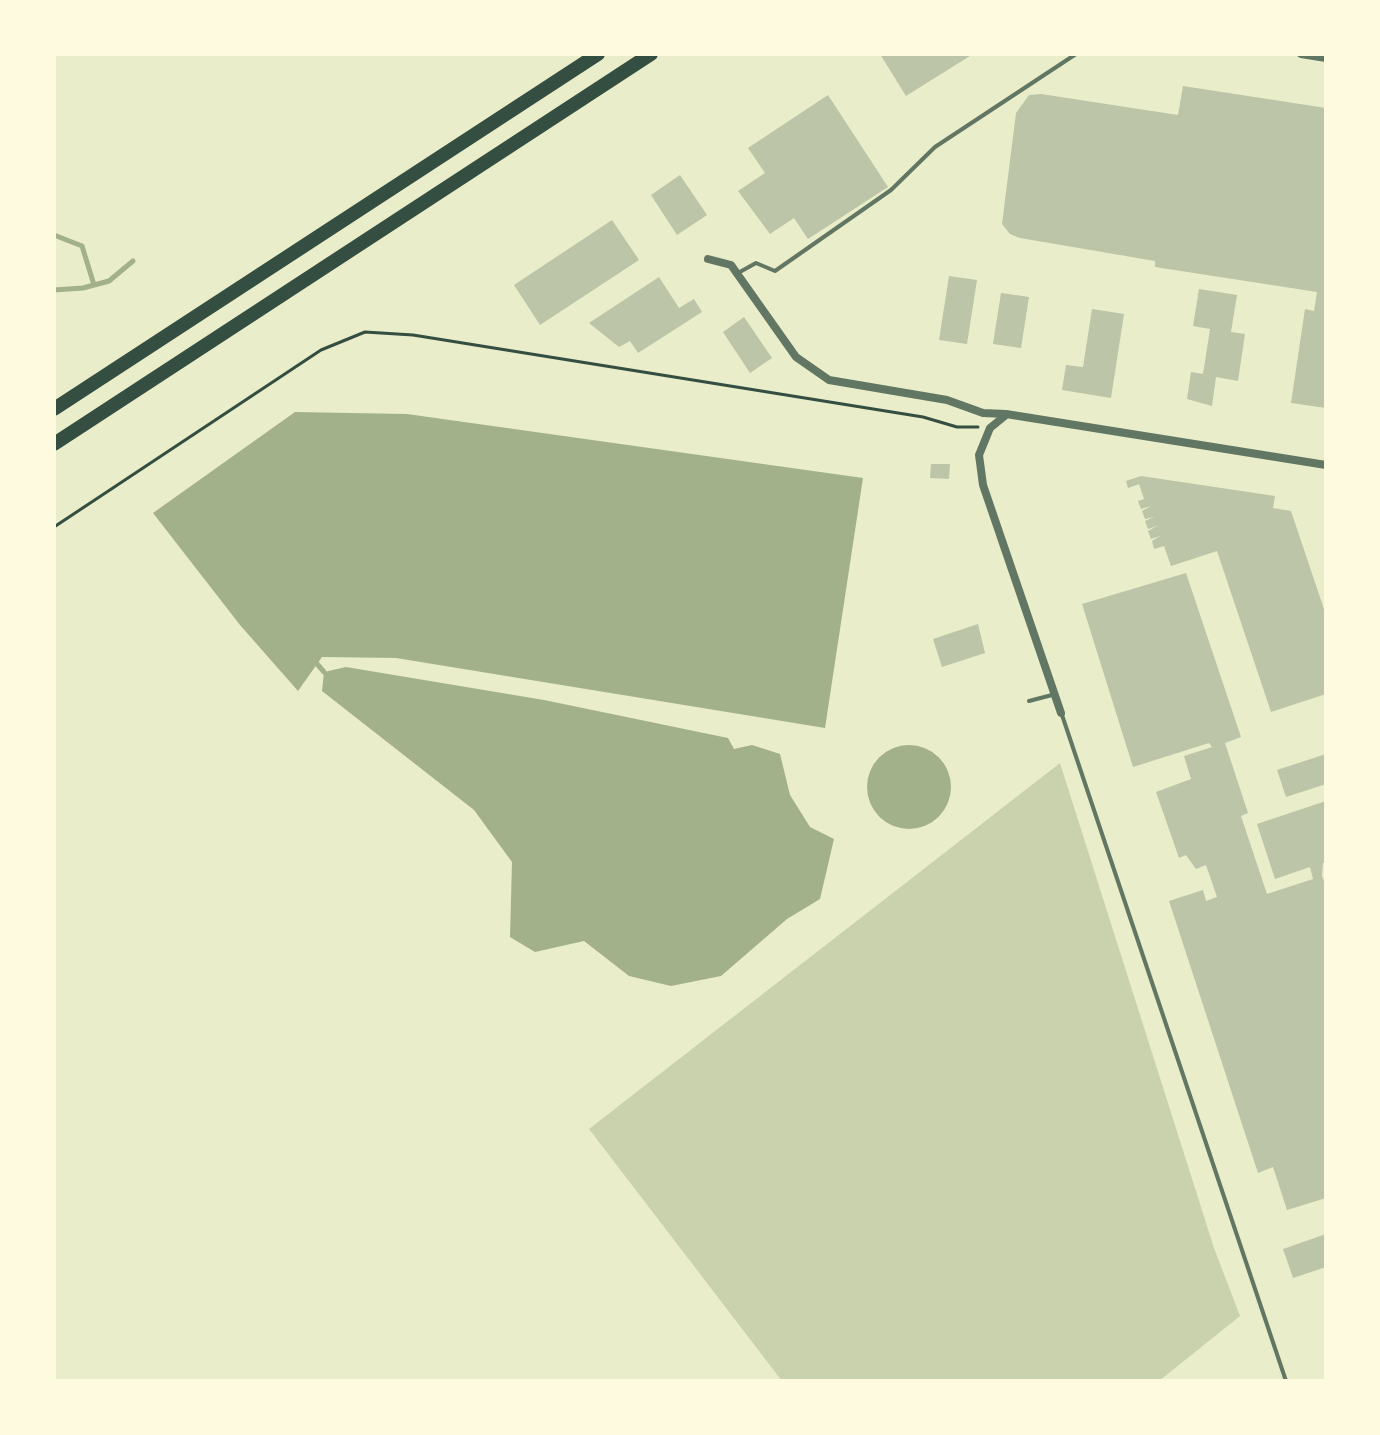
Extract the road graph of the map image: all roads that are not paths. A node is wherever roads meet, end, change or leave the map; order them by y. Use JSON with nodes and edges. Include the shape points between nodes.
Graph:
{"nodes":[{"id":1,"x":598,"y":54,"type":"edge"},
{"id":2,"x":651,"y":54,"type":"edge"},
{"id":3,"x":1076,"y":54,"type":"edge"},
{"id":4,"x":1301,"y":54,"type":"edge"},
{"id":5,"x":1326,"y":58,"type":"edge"},
{"id":6,"x":708,"y":259,"type":"dead end"},
{"id":7,"x":737,"y":273,"type":"junction"},
{"id":8,"x":54,"y":409,"type":"edge"},
{"id":9,"x":1006,"y":414,"type":"junction"},
{"id":10,"x":54,"y":444,"type":"edge"},
{"id":11,"x":1326,"y":465,"type":"edge"},
{"id":12,"x":1055,"y":695,"type":"junction"},
{"id":13,"x":1029,"y":701,"type":"dead end"},
{"id":14,"x":1061,"y":713,"type":"joint"},
{"id":15,"x":1286,"y":1381,"type":"edge"}],
"edges":[{"from":1,"to":8,"type":"highway"},
{"from":2,"to":10,"type":"highway"},
{"from":3,"to":7,"type":"lane","via":[[935,147],[891,190],[775,271],[756,263]]},
{"from":4,"to":5,"type":"street"},
{"from":6,"to":7,"type":"street","via":[[731,265]]},
{"from":7,"to":9,"type":"street","via":[[796,357],[829,380]]},
{"from":9,"to":11,"type":"street"},
{"from":9,"to":12,"type":"street","via":[[990,428],[979,455],[983,485]]},
{"from":12,"to":13,"type":"lane"},
{"from":12,"to":14,"type":"street"},
{"from":14,"to":15,"type":"lane"}]}
